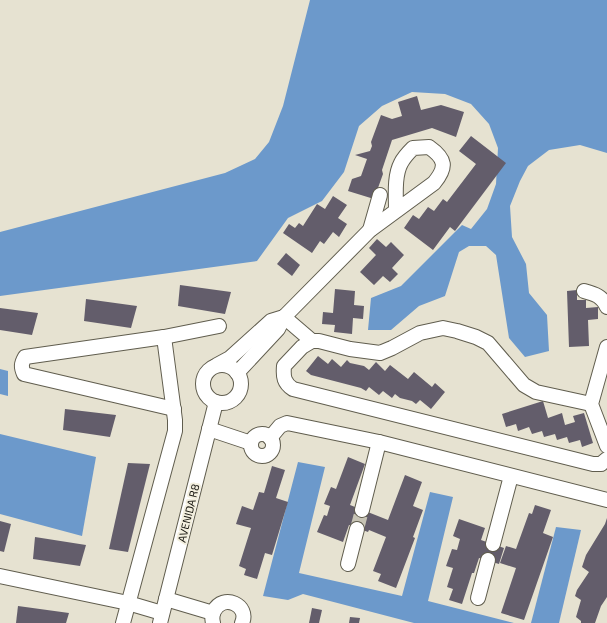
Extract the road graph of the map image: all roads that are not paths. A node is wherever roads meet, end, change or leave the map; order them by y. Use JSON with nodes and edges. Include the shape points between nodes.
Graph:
{"nodes":[{"id":1,"x":380,"y":195,"type":"dead end"},
{"id":2,"x":396,"y":211,"type":"junction"},
{"id":3,"x":370,"y":230,"type":"junction"},
{"id":4,"x":584,"y":291,"type":"dead end"},
{"id":5,"x":607,"y":307,"type":"edge"},
{"id":6,"x":284,"y":317,"type":"junction"},
{"id":7,"x":219,"y":326,"type":"dead end"},
{"id":8,"x":164,"y":337,"type":"junction"},
{"id":9,"x":312,"y":341,"type":"junction"},
{"id":10,"x":607,"y":347,"type":"edge"},
{"id":11,"x":217,"y":365,"type":"junction"},
{"id":12,"x":237,"y":373,"type":"junction"},
{"id":13,"x":216,"y":402,"type":"junction"},
{"id":14,"x":591,"y":404,"type":"junction"},
{"id":15,"x":174,"y":409,"type":"junction"},
{"id":16,"x":209,"y":429,"type":"junction"},
{"id":17,"x":380,"y":442,"type":"junction"},
{"id":18,"x":607,"y":446,"type":"edge"},
{"id":19,"x":607,"y":459,"type":"edge"},
{"id":20,"x":511,"y":476,"type":"junction"},
{"id":21,"x":607,"y":500,"type":"edge"},
{"id":22,"x":362,"y":510,"type":"tunnel mouth"},
{"id":23,"x":357,"y":529,"type":"tunnel mouth"},
{"id":24,"x":493,"y":544,"type":"dead end"},
{"id":25,"x":488,"y":560,"type":"dead end"},
{"id":26,"x":348,"y":564,"type":"dead end"},
{"id":27,"x":0,"y":576,"type":"edge"},
{"id":28,"x":478,"y":598,"type":"dead end"},
{"id":29,"x":166,"y":599,"type":"junction"},
{"id":30,"x":128,"y":603,"type":"junction"},
{"id":31,"x":161,"y":618,"type":"edge"},
{"id":32,"x":213,"y":618,"type":"edge"},
{"id":33,"x":123,"y":623,"type":"edge"},
{"id":34,"x":242,"y":623,"type":"edge"}],
"edges":[{"from":1,"to":3,"type":"street"},
{"from":2,"to":2,"type":"street","via":[[396,184],[401,162],[413,148],[429,147],[441,157],[444,165],[441,174],[434,183]]},
{"from":2,"to":3,"type":"street"},
{"from":3,"to":6,"type":"street"},
{"from":4,"to":5,"type":"street","via":[[596,294]]},
{"from":6,"to":9,"type":"street"},
{"from":6,"to":11,"type":"street","via":[[271,321],[230,358]]},
{"from":6,"to":12,"type":"street","via":[[278,329]]},
{"from":7,"to":8,"type":"street"},
{"from":8,"to":15,"type":"street"},
{"from":8,"to":15,"type":"street","via":[[25,357],[21,368],[24,374]]},
{"from":9,"to":14,"type":"street","via":[[380,353],[425,331],[443,328],[457,331],[488,343],[513,374],[536,392]]},
{"from":9,"to":19,"type":"street","via":[[302,347],[284,366],[286,384],[293,389],[593,464],[601,464]]},
{"from":10,"to":14,"type":"street"},
{"from":11,"to":12,"type":"street","via":[[228,366]]},
{"from":11,"to":13,"type":"street","via":[[210,368],[203,380],[205,394]]},
{"from":12,"to":13,"type":"street","via":[[241,384],[237,395],[228,402]]},
{"from":13,"to":16,"type":"street","name":"AVENIDA R8"},
{"from":14,"to":18,"type":"street"},
{"from":15,"to":30,"type":"street","via":[[175,430]]},
{"from":16,"to":17,"type":"street","via":[[251,443],[253,438],[261,434],[270,438],[280,426],[287,423]]},
{"from":16,"to":29,"type":"street","name":"AVENIDA R8"},
{"from":17,"to":20,"type":"street"},
{"from":17,"to":22,"type":"street"},
{"from":20,"to":21,"type":"street"},
{"from":20,"to":24,"type":"street"},
{"from":23,"to":26,"type":"street"},
{"from":25,"to":28,"type":"street"},
{"from":27,"to":30,"type":"street"},
{"from":29,"to":31,"type":"street","name":"AVENIDA R8"},
{"from":29,"to":32,"type":"street"},
{"from":30,"to":31,"type":"street"},
{"from":30,"to":33,"type":"street"},
{"from":32,"to":34,"type":"street","via":[[217,606],[224,602],[232,602],[243,612]]}]}
